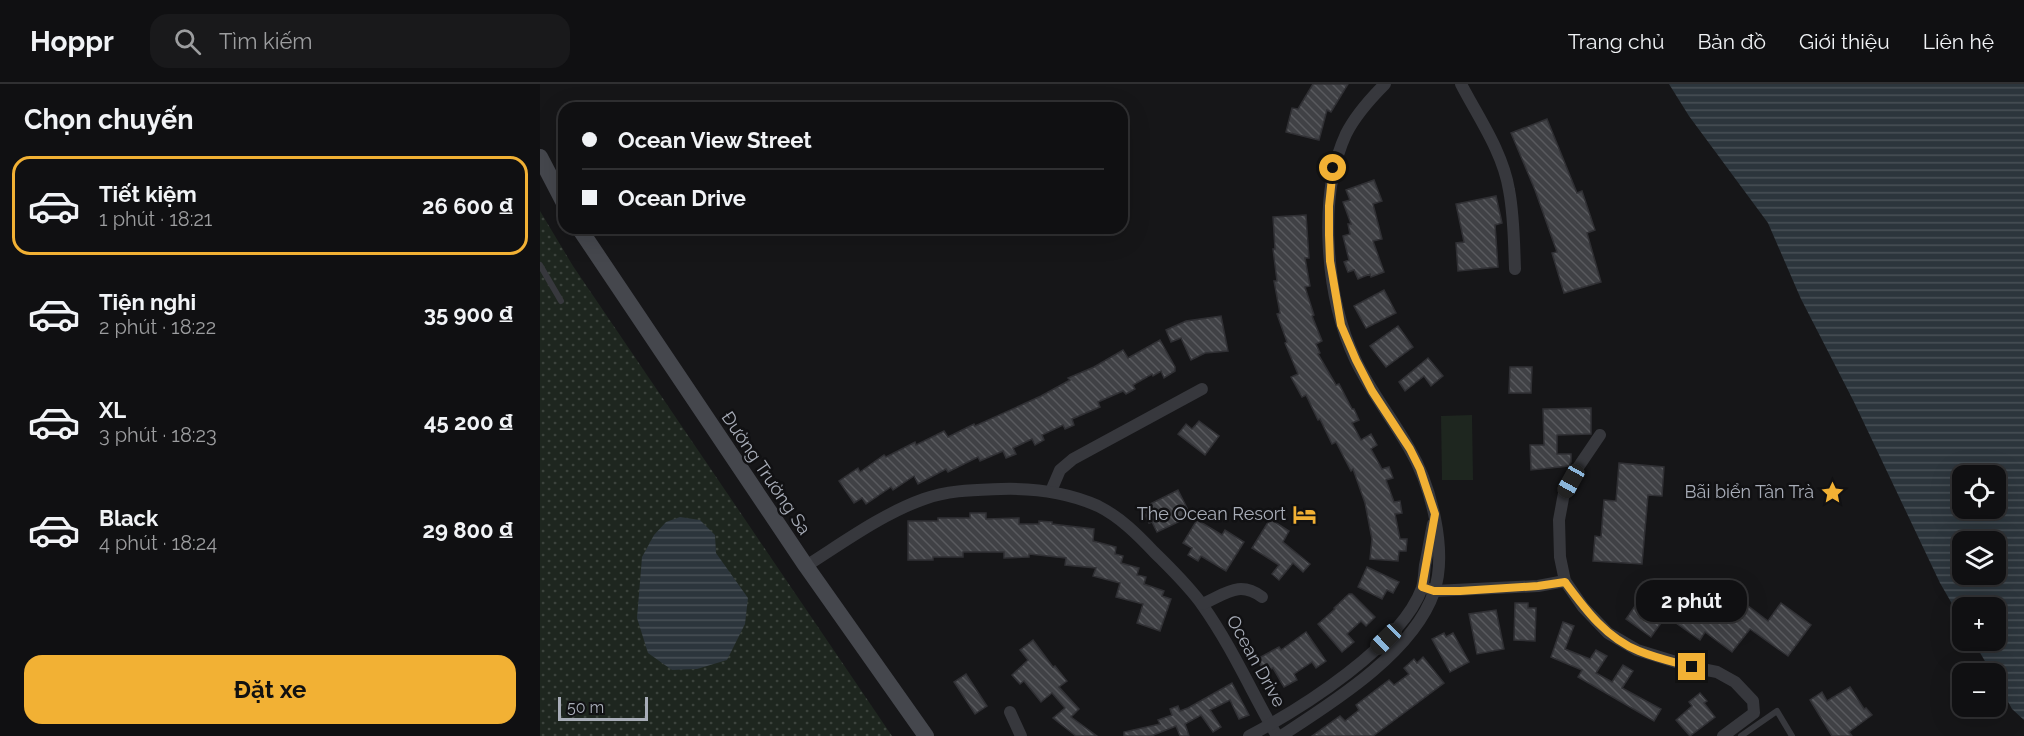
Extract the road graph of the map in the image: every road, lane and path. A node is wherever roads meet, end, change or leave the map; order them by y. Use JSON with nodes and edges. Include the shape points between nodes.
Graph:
{"nodes":[{"id":1,"x":1385,"y":84,"type":"edge"},
{"id":2,"x":1461,"y":84,"type":"edge"},
{"id":3,"x":540,"y":157,"type":"edge"},
{"id":4,"x":558,"y":192,"type":"edge"},
{"id":5,"x":583,"y":234,"type":"edge"},
{"id":6,"x":540,"y":265,"type":"edge"},
{"id":7,"x":1515,"y":269,"type":"dead end"},
{"id":8,"x":561,"y":301,"type":"dead end"},
{"id":9,"x":1202,"y":388,"type":"dead end"},
{"id":10,"x":1600,"y":435,"type":"dead end"},
{"id":11,"x":1051,"y":491,"type":"junction"},
{"id":12,"x":806,"y":566,"type":"junction"},
{"id":13,"x":1565,"y":582,"type":"junction"},
{"id":14,"x":1428,"y":589,"type":"junction"},
{"id":15,"x":1262,"y":597,"type":"dead end"},
{"id":16,"x":1202,"y":604,"type":"junction"},
{"id":17,"x":1010,"y":712,"type":"dead end"},
{"id":18,"x":1276,"y":732,"type":"edge"},
{"id":19,"x":926,"y":736,"type":"edge"},
{"id":20,"x":1020,"y":736,"type":"edge"},
{"id":21,"x":1249,"y":736,"type":"edge"},
{"id":22,"x":1723,"y":736,"type":"edge"},
{"id":23,"x":1741,"y":736,"type":"edge"},
{"id":24,"x":1791,"y":736,"type":"edge"}],
"edges":[{"from":1,"to":14,"type":"street","via":[[1347,132],[1333,168],[1330,261],[1348,343],[1372,391],[1410,449],[1435,514],[1439,545]]},
{"from":2,"to":7,"type":"street","via":[[1505,175]]},
{"from":3,"to":4,"type":"main road"},
{"from":5,"to":12,"type":"main road","name":"Đường Trường Sa"},
{"from":6,"to":8,"type":"lane"},
{"from":9,"to":11,"type":"street","via":[[1073,459],[1060,470]]},
{"from":10,"to":13,"type":"street","via":[[1564,493],[1559,520]]},
{"from":11,"to":12,"type":"street","name":"Ocean Drive","via":[[955,491],[927,497],[894,512]]},
{"from":11,"to":16,"type":"street","name":"Ocean Drive","via":[[1078,498],[1115,516],[1147,544]]},
{"from":12,"to":19,"type":"main road","name":"Đường Trường Sa"},
{"from":13,"to":14,"type":"street"},
{"from":13,"to":22,"type":"street","via":[[1608,633],[1637,650],[1717,672],[1735,682],[1753,701],[1754,713]]},
{"from":14,"to":18,"type":"street","via":[[1423,614],[1399,646],[1345,694]]},
{"from":15,"to":16,"type":"street","name":"Ocean Drive","via":[[1239,588]]},
{"from":16,"to":18,"type":"street","name":"Ocean Drive"},
{"from":17,"to":20,"type":"street"},
{"from":18,"to":21,"type":"street"},
{"from":23,"to":24,"type":"lane","via":[[1777,711]]}]}
